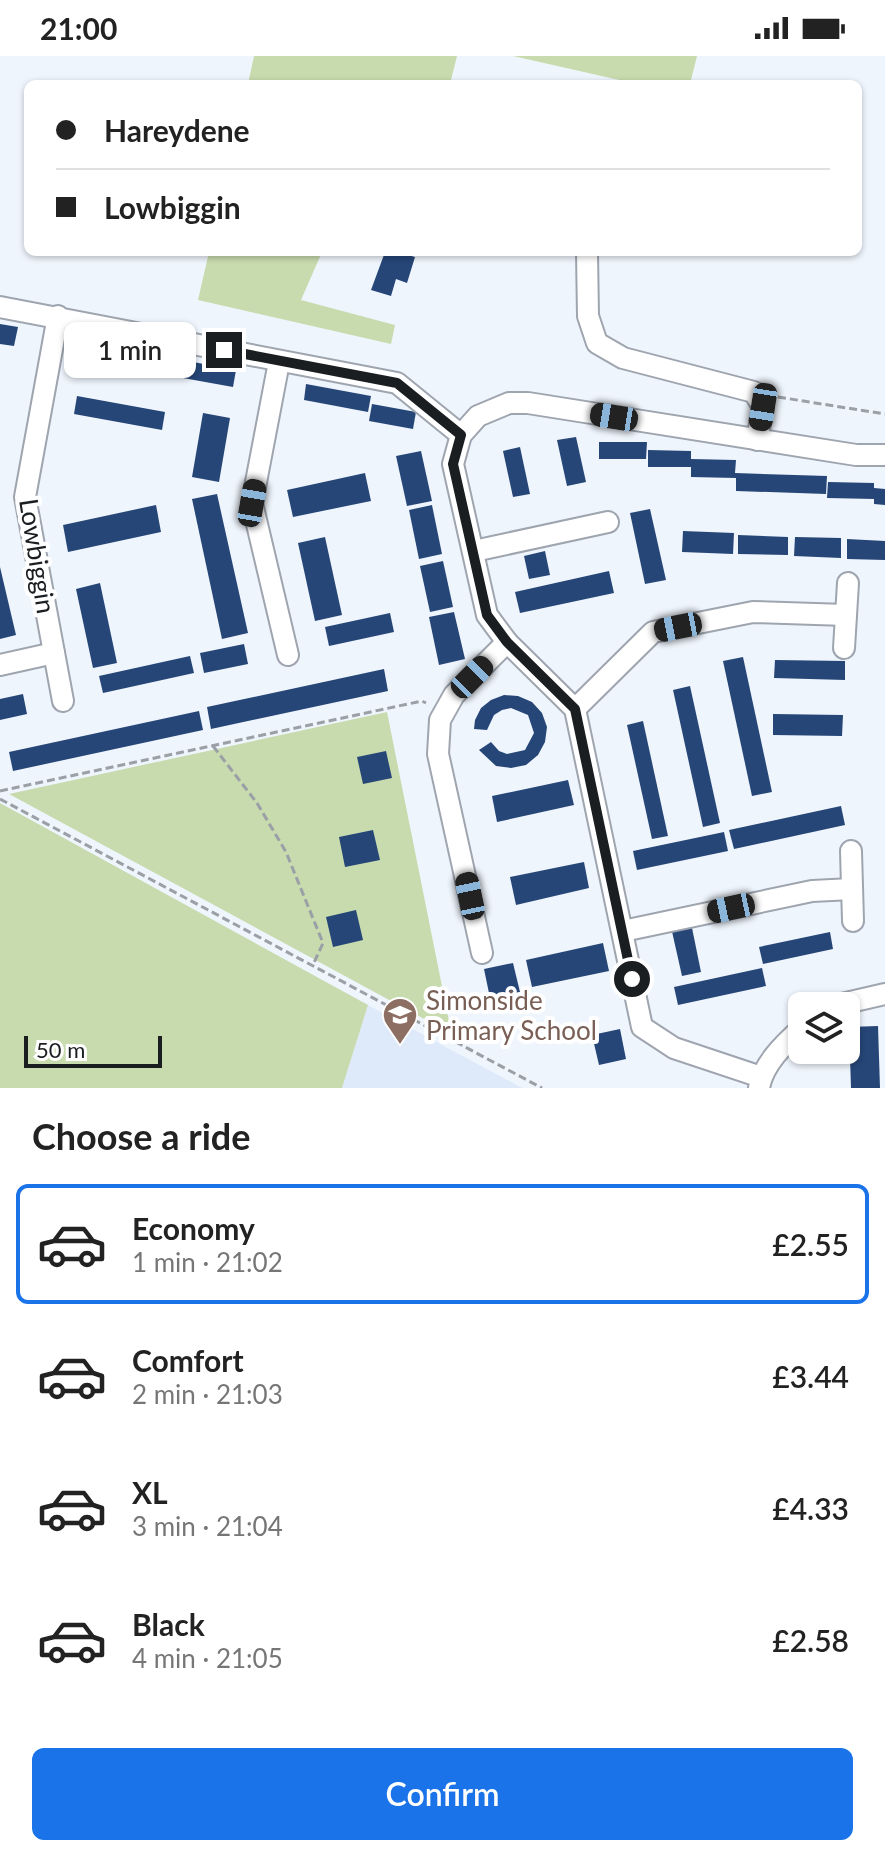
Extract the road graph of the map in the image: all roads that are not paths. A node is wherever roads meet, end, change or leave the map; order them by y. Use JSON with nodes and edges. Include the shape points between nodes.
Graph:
{"nodes":[{"id":1,"x":587,"y":256,"type":"edge"},
{"id":2,"x":0,"y":307,"type":"edge"},
{"id":3,"x":58,"y":316,"type":"junction"},
{"id":4,"x":279,"y":362,"type":"junction"},
{"id":5,"x":461,"y":435,"type":"junction"},
{"id":6,"x":757,"y":440,"type":"junction"},
{"id":7,"x":885,"y":455,"type":"edge"},
{"id":8,"x":608,"y":522,"type":"dead end"},
{"id":9,"x":474,"y":551,"type":"junction"},
{"id":10,"x":848,"y":583,"type":"dead end"},
{"id":11,"x":846,"y":615,"type":"junction"},
{"id":12,"x":507,"y":642,"type":"junction"},
{"id":13,"x":844,"y":648,"type":"dead end"},
{"id":14,"x":54,"y":653,"type":"junction"},
{"id":15,"x":288,"y":655,"type":"dead end"},
{"id":16,"x":0,"y":665,"type":"edge"},
{"id":17,"x":63,"y":701,"type":"dead end"},
{"id":18,"x":575,"y":709,"type":"junction"},
{"id":19,"x":851,"y":851,"type":"dead end"},
{"id":20,"x":852,"y":889,"type":"junction"},
{"id":21,"x":853,"y":921,"type":"dead end"},
{"id":22,"x":623,"y":931,"type":"junction"},
{"id":23,"x":482,"y":953,"type":"dead end"},
{"id":24,"x":885,"y":994,"type":"edge"},
{"id":25,"x":860,"y":1000,"type":"edge"},
{"id":26,"x":788,"y":1042,"type":"edge"},
{"id":27,"x":760,"y":1083,"type":"edge"}],
"edges":[{"from":1,"to":6,"type":"street","via":[[588,316],[597,343],[623,358],[754,392],[763,407]]},
{"from":2,"to":3,"type":"street"},
{"from":3,"to":4,"type":"street"},
{"from":3,"to":14,"type":"street","name":"Lowbiggin","via":[[25,497]]},
{"from":4,"to":5,"type":"street","via":[[397,383]]},
{"from":4,"to":15,"type":"street","via":[[252,503]]},
{"from":5,"to":6,"type":"street","via":[[478,416],[509,403],[528,403]]},
{"from":5,"to":9,"type":"street","via":[[453,464]]},
{"from":6,"to":7,"type":"street"},
{"from":8,"to":9,"type":"street"},
{"from":9,"to":12,"type":"street","via":[[487,615]]},
{"from":10,"to":11,"type":"street"},
{"from":11,"to":13,"type":"street"},
{"from":11,"to":18,"type":"street","via":[[753,612],[653,632]]},
{"from":12,"to":18,"type":"street"},
{"from":12,"to":23,"type":"street","via":[[454,695],[440,720],[438,754]]},
{"from":14,"to":16,"type":"street"},
{"from":14,"to":17,"type":"street","name":"Lowbiggin"},
{"from":18,"to":22,"type":"street"},
{"from":19,"to":20,"type":"street"},
{"from":20,"to":21,"type":"street"},
{"from":20,"to":22,"type":"street","via":[[812,891]]},
{"from":22,"to":27,"type":"street","via":[[642,1027],[674,1048]]},
{"from":24,"to":25,"type":"street"},
{"from":26,"to":27,"type":"street"}]}
